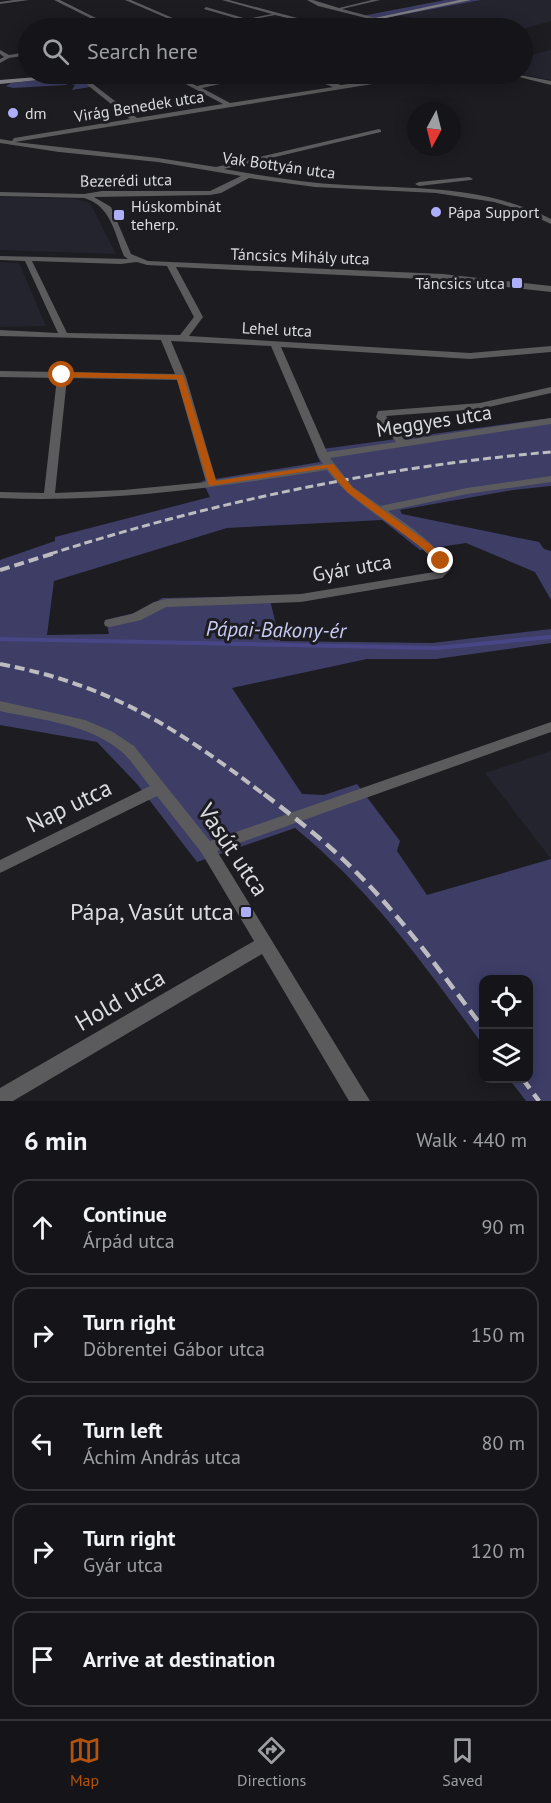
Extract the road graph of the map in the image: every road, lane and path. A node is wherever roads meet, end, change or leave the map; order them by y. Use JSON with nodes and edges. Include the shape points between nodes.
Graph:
{"nodes":[{"id":1,"x":27,"y":0,"type":"edge"},
{"id":2,"x":56,"y":0,"type":"edge"},
{"id":3,"x":127,"y":0,"type":"edge"},
{"id":4,"x":224,"y":0,"type":"edge"},
{"id":5,"x":309,"y":0,"type":"edge"},
{"id":6,"x":378,"y":0,"type":"edge"},
{"id":7,"x":462,"y":0,"type":"edge"},
{"id":8,"x":0,"y":3,"type":"edge"},
{"id":9,"x":206,"y":8,"type":"dead end"},
{"id":10,"x":337,"y":9,"type":"junction"},
{"id":11,"x":277,"y":14,"type":"junction"},
{"id":12,"x":93,"y":18,"type":"edge"},
{"id":13,"x":169,"y":18,"type":"edge"},
{"id":14,"x":242,"y":18,"type":"edge"},
{"id":15,"x":258,"y":18,"type":"edge"},
{"id":16,"x":293,"y":18,"type":"edge"},
{"id":17,"x":370,"y":18,"type":"edge"},
{"id":18,"x":379,"y":18,"type":"edge"},
{"id":19,"x":0,"y":52,"type":"edge"},
{"id":20,"x":18,"y":56,"type":"edge"},
{"id":21,"x":8,"y":57,"type":"junction"},
{"id":22,"x":0,"y":61,"type":"edge"},
{"id":23,"x":533,"y":79,"type":"edge"},
{"id":24,"x":18,"y":80,"type":"edge"},
{"id":25,"x":0,"y":82,"type":"edge"},
{"id":26,"x":551,"y":83,"type":"edge"},
{"id":27,"x":89,"y":84,"type":"edge"},
{"id":28,"x":188,"y":84,"type":"edge"},
{"id":29,"x":214,"y":84,"type":"edge"},
{"id":30,"x":331,"y":84,"type":"edge"},
{"id":31,"x":359,"y":84,"type":"edge"},
{"id":32,"x":340,"y":87,"type":"junction"},
{"id":33,"x":196,"y":88,"type":"junction"},
{"id":34,"x":229,"y":105,"type":"junction"},
{"id":35,"x":135,"y":120,"type":"junction"},
{"id":36,"x":379,"y":131,"type":"dead end"},
{"id":37,"x":2,"y":141,"type":"edge"},
{"id":38,"x":213,"y":169,"type":"junction"},
{"id":39,"x":248,"y":176,"type":"junction"},
{"id":40,"x":469,"y":179,"type":"dead end"},
{"id":41,"x":390,"y":187,"type":"junction"},
{"id":42,"x":0,"y":194,"type":"edge"},
{"id":43,"x":84,"y":196,"type":"junction"},
{"id":44,"x":551,"y":222,"type":"edge"},
{"id":45,"x":0,"y":258,"type":"edge"},
{"id":46,"x":27,"y":259,"type":"junction"},
{"id":47,"x":135,"y":260,"type":"junction"},
{"id":48,"x":171,"y":266,"type":"junction"},
{"id":49,"x":551,"y":289,"type":"edge"},
{"id":50,"x":0,"y":333,"type":"edge"},
{"id":51,"x":64,"y":336,"type":"junction"},
{"id":52,"x":165,"y":338,"type":"junction"},
{"id":53,"x":183,"y":338,"type":"junction"},
{"id":54,"x":276,"y":344,"type":"junction"},
{"id":55,"x":551,"y":349,"type":"edge"},
{"id":56,"x":0,"y":374,"type":"edge"},
{"id":57,"x":62,"y":375,"type":"junction"},
{"id":58,"x":181,"y":377,"type":"junction"},
{"id":59,"x":551,"y":390,"type":"edge"},
{"id":60,"x":551,"y":421,"type":"edge"},
{"id":61,"x":403,"y":444,"type":"junction"},
{"id":62,"x":326,"y":461,"type":"junction"},
{"id":63,"x":551,"y":479,"type":"edge"},
{"id":64,"x":212,"y":484,"type":"junction"},
{"id":65,"x":0,"y":495,"type":"edge"},
{"id":66,"x":49,"y":497,"type":"junction"},
{"id":67,"x":378,"y":510,"type":"junction"},
{"id":68,"x":111,"y":623,"type":"dead end"},
{"id":69,"x":0,"y":706,"type":"edge"},
{"id":70,"x":551,"y":727,"type":"edge"},
{"id":71,"x":160,"y":788,"type":"junction"},
{"id":72,"x":207,"y":848,"type":"junction"},
{"id":73,"x":0,"y":867,"type":"edge"},
{"id":74,"x":265,"y":944,"type":"junction"},
{"id":75,"x":0,"y":1098,"type":"edge"},
{"id":76,"x":360,"y":1101,"type":"edge"}],
"edges":[{"from":1,"to":8,"type":"street"},
{"from":2,"to":12,"type":"street"},
{"from":3,"to":13,"type":"street"},
{"from":4,"to":11,"type":"street"},
{"from":5,"to":10,"type":"street"},
{"from":6,"to":10,"type":"street"},
{"from":7,"to":18,"type":"street"},
{"from":9,"to":14,"type":"street"},
{"from":10,"to":17,"type":"street"},
{"from":11,"to":15,"type":"street"},
{"from":11,"to":16,"type":"street"},
{"from":19,"to":21,"type":"street"},
{"from":20,"to":21,"type":"street"},
{"from":21,"to":22,"type":"street"},
{"from":23,"to":26,"type":"street"},
{"from":24,"to":25,"type":"street"},
{"from":27,"to":35,"type":"street"},
{"from":28,"to":33,"type":"street"},
{"from":29,"to":33,"type":"street"},
{"from":30,"to":32,"type":"street"},
{"from":31,"to":32,"type":"street","name":"Virág Benedek utca"},
{"from":32,"to":34,"type":"street","name":"Virág Benedek utca"},
{"from":33,"to":34,"type":"street"},
{"from":34,"to":35,"type":"street","name":"Virág Benedek utca"},
{"from":35,"to":37,"type":"street","name":"Virág Benedek utca"},
{"from":36,"to":38,"type":"street"},
{"from":37,"to":38,"type":"street","name":"Vak Bottyán utca"},
{"from":38,"to":39,"type":"street","name":"Vak Bottyán utca"},
{"from":39,"to":41,"type":"street","name":"Vak Bottyán utca","via":[[323,186]]},
{"from":39,"to":43,"type":"street","name":"Bezerédi utca","via":[[210,193]]},
{"from":40,"to":41,"type":"street"},
{"from":41,"to":44,"type":"street","name":"Vak Bottyán utca","via":[[496,200]]},
{"from":42,"to":43,"type":"street","name":"Bezerédi utca"},
{"from":43,"to":47,"type":"street","via":[[107,207],[129,256]]},
{"from":45,"to":46,"type":"street","name":"Táncsics Mihály utca"},
{"from":46,"to":47,"type":"street","name":"Táncsics Mihály utca"},
{"from":46,"to":51,"type":"street"},
{"from":47,"to":48,"type":"street","name":"Táncsics Mihály utca"},
{"from":48,"to":49,"type":"street","name":"Táncsics Mihály utca","via":[[443,277]]},
{"from":48,"to":53,"type":"street","via":[[199,317]]},
{"from":50,"to":51,"type":"street","name":"Lehel utca"},
{"from":51,"to":52,"type":"street","name":"Lehel utca"},
{"from":52,"to":53,"type":"street","name":"Lehel utca"},
{"from":52,"to":58,"type":"street"},
{"from":53,"to":54,"type":"street","name":"Lehel utca"},
{"from":54,"to":55,"type":"street","name":"Lehel utca","via":[[470,356]]},
{"from":54,"to":62,"type":"street","name":"Gyár utca"},
{"from":56,"to":57,"type":"street"},
{"from":57,"to":58,"type":"street"},
{"from":57,"to":66,"type":"street"},
{"from":58,"to":64,"type":"street"},
{"from":59,"to":61,"type":"street","via":[[472,407],[382,413],[381,417]]},
{"from":60,"to":61,"type":"street","name":"Meggyes utca"},
{"from":61,"to":62,"type":"street","name":"Meggyes utca"},
{"from":62,"to":64,"type":"street","name":"Meggyes utca"},
{"from":62,"to":67,"type":"street","name":"Gyár utca","via":[[350,490]]},
{"from":63,"to":67,"type":"street","via":[[467,491]]},
{"from":64,"to":66,"type":"street","name":"Meggyes utca"},
{"from":65,"to":66,"type":"street","name":"Meggyes utca"},
{"from":67,"to":68,"type":"street","name":"Gyár utca","via":[[428,548],[445,566],[442,573],[302,598],[166,603]]},
{"from":69,"to":71,"type":"street","name":"Vasút utca","via":[[56,717],[108,736],[129,750]]},
{"from":70,"to":72,"type":"street"},
{"from":71,"to":72,"type":"street","name":"Vasút utca"},
{"from":71,"to":73,"type":"street","name":"Nap utca"},
{"from":72,"to":74,"type":"street","name":"Vasút utca"},
{"from":74,"to":75,"type":"street","name":"Hold utca"},
{"from":74,"to":76,"type":"street","name":"Vasút utca"}]}
